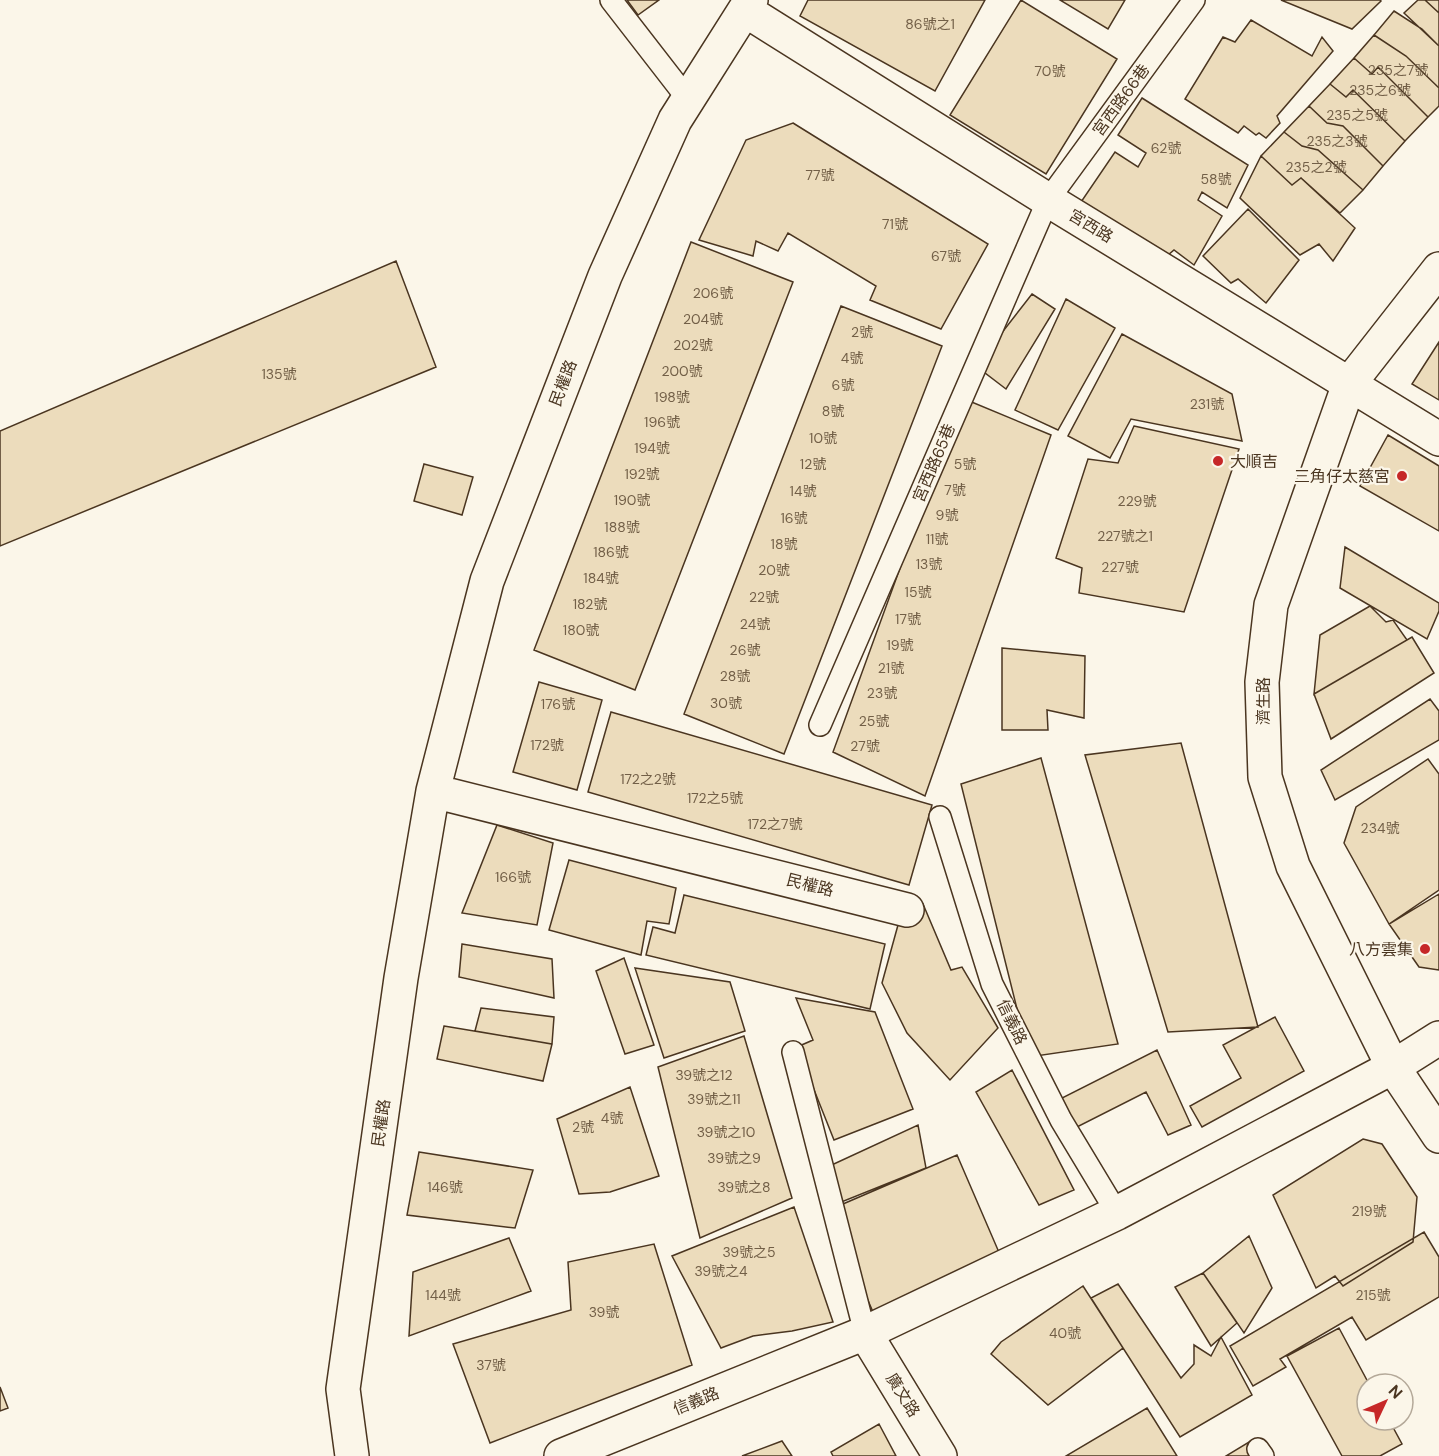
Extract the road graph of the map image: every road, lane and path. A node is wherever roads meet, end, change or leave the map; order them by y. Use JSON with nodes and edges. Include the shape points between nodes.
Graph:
{"nodes":[{"id":1,"x":611,"y":0,"type":"edge"},
{"id":2,"x":1194,"y":0,"type":"edge"},
{"id":3,"x":748,"y":5,"type":"edge"},
{"id":4,"x":687,"y":98,"type":"junction"},
{"id":5,"x":1048,"y":200,"type":"junction"},
{"id":6,"x":1439,"y":269,"type":"edge"},
{"id":7,"x":1349,"y":384,"type":"junction"},
{"id":8,"x":1439,"y":439,"type":"edge"},
{"id":9,"x":820,"y":725,"type":"dead end"},
{"id":10,"x":433,"y":791,"type":"junction"},
{"id":11,"x":940,"y":817,"type":"dead end"},
{"id":12,"x":907,"y":910,"type":"dead end"},
{"id":13,"x":1439,"y":1038,"type":"edge"},
{"id":14,"x":793,"y":1052,"type":"dead end"},
{"id":15,"x":1393,"y":1067,"type":"junction"},
{"id":16,"x":1439,"y":1136,"type":"edge"},
{"id":17,"x":1117,"y":1213,"type":"junction"},
{"id":18,"x":865,"y":1333,"type":"junction"},
{"id":19,"x":352,"y":1456,"type":"edge"},
{"id":20,"x":561,"y":1456,"type":"edge"},
{"id":21,"x":940,"y":1456,"type":"edge"}],
"edges":[{"from":1,"to":4,"type":"lane"},
{"from":2,"to":5,"type":"lane","name":"宮西路66巷"},
{"from":3,"to":4,"type":"street","name":"民權路"},
{"from":3,"to":5,"type":"street","name":"宮西路"},
{"from":4,"to":10,"type":"street","name":"民權路","via":[[605,276],[487,581]]},
{"from":5,"to":7,"type":"street","name":"宮西路"},
{"from":5,"to":9,"type":"lane","name":"宮西路65巷"},
{"from":6,"to":7,"type":"street","name":"濟生路"},
{"from":7,"to":8,"type":"street","name":"宮西路"},
{"from":7,"to":15,"type":"street","name":"濟生路","via":[[1271,605],[1262,682],[1265,777],[1293,866]]},
{"from":10,"to":12,"type":"street","name":"民權路"},
{"from":10,"to":19,"type":"street","name":"民權路","via":[[401,978],[343,1389]]},
{"from":11,"to":17,"type":"lane","name":"信義路","via":[[992,984],[1061,1120]]},
{"from":13,"to":15,"type":"street","name":"信義路"},
{"from":14,"to":18,"type":"lane"},
{"from":15,"to":16,"type":"street","name":"濟生路"},
{"from":15,"to":17,"type":"street","name":"信義路"},
{"from":17,"to":18,"type":"street","name":"信義路"},
{"from":18,"to":20,"type":"street","name":"信義路"},
{"from":18,"to":21,"type":"street","name":"廣文路"}]}
